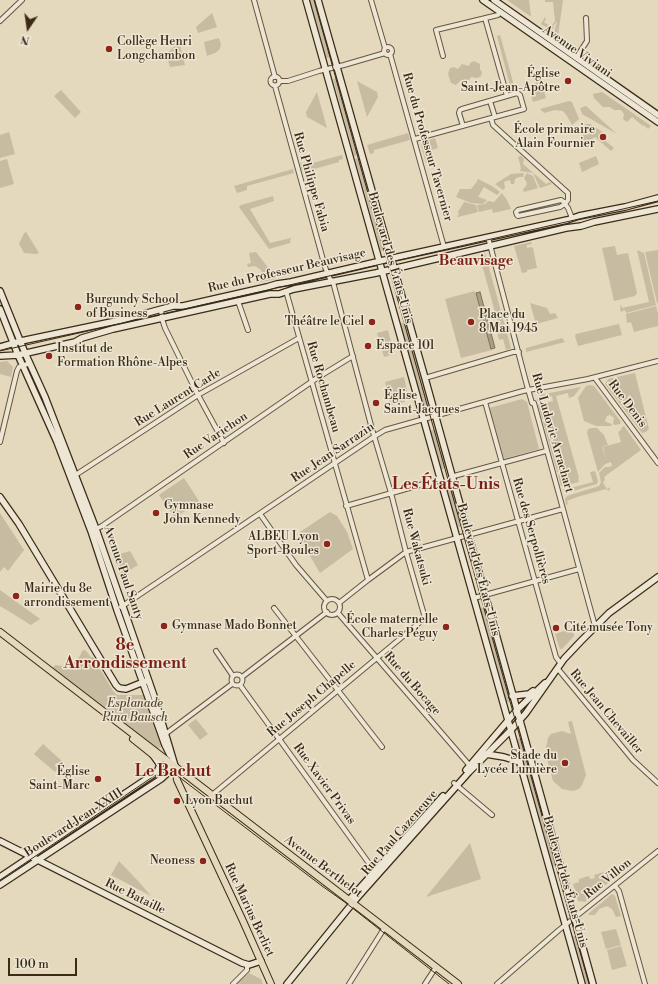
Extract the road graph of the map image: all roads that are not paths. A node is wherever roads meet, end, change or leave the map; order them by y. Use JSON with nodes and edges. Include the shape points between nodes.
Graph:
{"nodes":[{"id":1,"x":22,"y":0,"type":"edge"},
{"id":2,"x":254,"y":0,"type":"edge"},
{"id":3,"x":306,"y":0,"type":"edge"},
{"id":4,"x":318,"y":0,"type":"edge"},
{"id":5,"x":372,"y":0,"type":"edge"},
{"id":6,"x":483,"y":0,"type":"edge"},
{"id":7,"x":494,"y":0,"type":"edge"},
{"id":8,"x":500,"y":12,"type":"junction"},
{"id":9,"x":485,"y":18,"type":"junction"},
{"id":10,"x":586,"y":18,"type":"dead end"},
{"id":11,"x":0,"y":21,"type":"edge"},
{"id":12,"x":386,"y":48,"type":"junction"},
{"id":13,"x":385,"y":53,"type":"junction"},
{"id":14,"x":390,"y":54,"type":"junction"},
{"id":15,"x":443,"y":56,"type":"dead end"},
{"id":16,"x":576,"y":58,"type":"junction"},
{"id":17,"x":337,"y":67,"type":"junction"},
{"id":18,"x":326,"y":69,"type":"junction"},
{"id":19,"x":275,"y":77,"type":"junction"},
{"id":20,"x":279,"y":81,"type":"junction"},
{"id":21,"x":608,"y":84,"type":"junction"},
{"id":22,"x":275,"y":86,"type":"junction"},
{"id":23,"x":507,"y":96,"type":"junction"},
{"id":24,"x":490,"y":101,"type":"junction"},
{"id":25,"x":658,"y":115,"type":"edge"},
{"id":26,"x":493,"y":118,"type":"junction"},
{"id":27,"x":658,"y":122,"type":"edge"},
{"id":28,"x":463,"y":126,"type":"junction"},
{"id":29,"x":415,"y":139,"type":"junction"},
{"id":30,"x":658,"y":198,"type":"edge"},
{"id":31,"x":565,"y":204,"type":"junction"},
{"id":32,"x":658,"y":208,"type":"edge"},
{"id":33,"x":572,"y":218,"type":"junction"},
{"id":34,"x":488,"y":237,"type":"junction"},
{"id":35,"x":444,"y":246,"type":"junction"},
{"id":36,"x":490,"y":246,"type":"junction"},
{"id":37,"x":391,"y":258,"type":"junction"},
{"id":38,"x":380,"y":261,"type":"junction"},
{"id":39,"x":394,"y":268,"type":"junction"},
{"id":40,"x":383,"y":271,"type":"junction"},
{"id":41,"x":327,"y":273,"type":"junction"},
{"id":42,"x":333,"y":282,"type":"junction"},
{"id":43,"x":0,"y":291,"type":"edge"},
{"id":44,"x":286,"y":292,"type":"junction"},
{"id":45,"x":2,"y":301,"type":"edge"},
{"id":46,"x":238,"y":301,"type":"junction"},
{"id":47,"x":0,"y":309,"type":"edge"},
{"id":48,"x":162,"y":309,"type":"junction"},
{"id":49,"x":162,"y":319,"type":"junction"},
{"id":50,"x":248,"y":330,"type":"dead end"},
{"id":51,"x":299,"y":338,"type":"junction"},
{"id":52,"x":21,"y":341,"type":"junction"},
{"id":53,"x":14,"y":343,"type":"junction"},
{"id":54,"x":0,"y":348,"type":"edge"},
{"id":55,"x":519,"y":352,"type":"junction"},
{"id":56,"x":25,"y":353,"type":"junction"},
{"id":57,"x":18,"y":355,"type":"junction"},
{"id":58,"x":0,"y":356,"type":"edge"},
{"id":59,"x":352,"y":356,"type":"junction"},
{"id":60,"x":658,"y":362,"type":"edge"},
{"id":61,"x":30,"y":363,"type":"junction"},
{"id":62,"x":23,"y":366,"type":"junction"},
{"id":63,"x":425,"y":378,"type":"junction"},
{"id":64,"x":595,"y":378,"type":"junction"},
{"id":65,"x":312,"y":381,"type":"junction"},
{"id":66,"x":529,"y":390,"type":"junction"},
{"id":67,"x":198,"y":395,"type":"junction"},
{"id":68,"x":485,"y":402,"type":"junction"},
{"id":69,"x":435,"y":416,"type":"junction"},
{"id":70,"x":424,"y":419,"type":"junction"},
{"id":71,"x":375,"y":436,"type":"junction"},
{"id":72,"x":0,"y":442,"type":"edge"},
{"id":73,"x":224,"y":443,"type":"junction"},
{"id":74,"x":546,"y":451,"type":"junction"},
{"id":75,"x":656,"y":456,"type":"edge"},
{"id":76,"x":502,"y":462,"type":"junction"},
{"id":77,"x":658,"y":462,"type":"edge"},
{"id":78,"x":334,"y":464,"type":"junction"},
{"id":79,"x":76,"y":475,"type":"junction"},
{"id":80,"x":454,"y":476,"type":"dead end"},
{"id":81,"x":70,"y":478,"type":"junction"},
{"id":82,"x":441,"y":479,"type":"junction"},
{"id":83,"x":391,"y":493,"type":"junction"},
{"id":84,"x":0,"y":497,"type":"edge"},
{"id":85,"x":346,"y":506,"type":"junction"},
{"id":86,"x":563,"y":509,"type":"junction"},
{"id":87,"x":260,"y":514,"type":"junction"},
{"id":88,"x":518,"y":521,"type":"junction"},
{"id":89,"x":94,"y":530,"type":"junction"},
{"id":90,"x":468,"y":535,"type":"junction"},
{"id":91,"x":457,"y":538,"type":"junction"},
{"id":92,"x":406,"y":552,"type":"junction"},
{"id":93,"x":579,"y":569,"type":"junction"},
{"id":94,"x":658,"y":577,"type":"edge"},
{"id":95,"x":368,"y":580,"type":"junction"},
{"id":96,"x":534,"y":581,"type":"junction"},
{"id":97,"x":485,"y":595,"type":"junction"},
{"id":98,"x":474,"y":598,"type":"junction"},
{"id":99,"x":327,"y":601,"type":"junction"},
{"id":100,"x":339,"y":603,"type":"junction"},
{"id":101,"x":120,"y":608,"type":"junction"},
{"id":102,"x":274,"y":608,"type":"dead end"},
{"id":103,"x":327,"y":612,"type":"junction"},
{"id":104,"x":338,"y":612,"type":"junction"},
{"id":105,"x":425,"y":618,"type":"joint"},
{"id":106,"x":595,"y":626,"type":"junction"},
{"id":107,"x":0,"y":632,"type":"edge"},
{"id":108,"x":296,"y":635,"type":"junction"},
{"id":109,"x":0,"y":636,"type":"edge"},
{"id":110,"x":216,"y":651,"type":"dead end"},
{"id":111,"x":377,"y":658,"type":"junction"},
{"id":112,"x":559,"y":666,"type":"junction"},
{"id":113,"x":233,"y":676,"type":"junction"},
{"id":114,"x":242,"y":677,"type":"junction"},
{"id":115,"x":550,"y":679,"type":"junction"},
{"id":116,"x":145,"y":681,"type":"junction"},
{"id":117,"x":232,"y":684,"type":"junction"},
{"id":118,"x":240,"y":685,"type":"junction"},
{"id":119,"x":538,"y":689,"type":"junction"},
{"id":120,"x":339,"y":690,"type":"junction"},
{"id":121,"x":512,"y":696,"type":"junction"},
{"id":122,"x":516,"y":711,"type":"junction"},
{"id":123,"x":519,"y":720,"type":"junction"},
{"id":124,"x":508,"y":721,"type":"junction"},
{"id":125,"x":511,"y":730,"type":"junction"},
{"id":126,"x":164,"y":736,"type":"junction"},
{"id":127,"x":279,"y":739,"type":"junction"},
{"id":128,"x":382,"y":746,"type":"dead end"},
{"id":129,"x":486,"y":754,"type":"junction"},
{"id":130,"x":153,"y":755,"type":"junction"},
{"id":131,"x":520,"y":762,"type":"junction"},
{"id":132,"x":175,"y":766,"type":"junction"},
{"id":133,"x":471,"y":768,"type":"junction"},
{"id":134,"x":157,"y":772,"type":"junction"},
{"id":135,"x":161,"y":779,"type":"junction"},
{"id":136,"x":177,"y":780,"type":"junction"},
{"id":137,"x":658,"y":783,"type":"edge"},
{"id":138,"x":456,"y":784,"type":"junction"},
{"id":139,"x":212,"y":795,"type":"junction"},
{"id":140,"x":492,"y":815,"type":"dead end"},
{"id":141,"x":0,"y":841,"type":"edge"},
{"id":142,"x":658,"y":851,"type":"edge"},
{"id":143,"x":30,"y":856,"type":"junction"},
{"id":144,"x":37,"y":860,"type":"junction"},
{"id":145,"x":377,"y":873,"type":"junction"},
{"id":146,"x":0,"y":877,"type":"edge"},
{"id":147,"x":0,"y":885,"type":"edge"},
{"id":148,"x":615,"y":886,"type":"junction"},
{"id":149,"x":351,"y":902,"type":"junction"},
{"id":150,"x":575,"y":917,"type":"junction"},
{"id":151,"x":566,"y":925,"type":"junction"},
{"id":152,"x":385,"y":928,"type":"junction"},
{"id":153,"x":261,"y":961,"type":"junction"},
{"id":154,"x":248,"y":965,"type":"junction"},
{"id":155,"x":436,"y":967,"type":"junction"},
{"id":156,"x":234,"y":984,"type":"edge"},
{"id":157,"x":270,"y":984,"type":"edge"},
{"id":158,"x":287,"y":984,"type":"edge"},
{"id":159,"x":349,"y":984,"type":"edge"},
{"id":160,"x":425,"y":984,"type":"edge"},
{"id":161,"x":458,"y":984,"type":"edge"},
{"id":162,"x":497,"y":984,"type":"edge"},
{"id":163,"x":582,"y":984,"type":"edge"},
{"id":164,"x":593,"y":984,"type":"edge"},
{"id":165,"x":645,"y":984,"type":"edge"}],
"edges":[{"from":1,"to":11,"type":"street"},
{"from":2,"to":19,"type":"street"},
{"from":3,"to":18,"type":"main road","name":"Boulevard des États-Unis"},
{"from":4,"to":17,"type":"main road","name":"Boulevard des États-Unis"},
{"from":5,"to":12,"type":"street","name":"Rue du Professeur Tavernier"},
{"from":6,"to":8,"type":"main road","name":"Avenue Viviani"},
{"from":7,"to":16,"type":"main road","name":"Avenue Viviani"},
{"from":8,"to":9,"type":"street","via":[[498,15]]},
{"from":8,"to":21,"type":"main road","name":"Avenue Viviani"},
{"from":9,"to":15,"type":"street","via":[[436,30]]},
{"from":9,"to":23,"type":"street"},
{"from":10,"to":16,"type":"street","via":[[587,41]]},
{"from":12,"to":13,"type":"street","name":"Rue du Professeur Tavernier"},
{"from":12,"to":14,"type":"street","name":"Rue du Professeur Tavernier","via":[[390,48]]},
{"from":13,"to":14,"type":"street"},
{"from":13,"to":17,"type":"street"},
{"from":14,"to":29,"type":"street","name":"Rue du Professeur Tavernier"},
{"from":16,"to":21,"type":"main road","name":"Avenue Viviani"},
{"from":17,"to":18,"type":"street"},
{"from":17,"to":37,"type":"main road","name":"Boulevard des États-Unis"},
{"from":18,"to":20,"type":"street"},
{"from":18,"to":38,"type":"main road","name":"Boulevard des États-Unis"},
{"from":19,"to":20,"type":"street"},
{"from":19,"to":22,"type":"street","via":[[271,79]]},
{"from":20,"to":22,"type":"street"},
{"from":21,"to":25,"type":"main road","name":"Avenue Viviani"},
{"from":21,"to":27,"type":"main road","name":"Avenue Viviani"},
{"from":22,"to":41,"type":"street","name":"Rue Philippe Fabia"},
{"from":23,"to":24,"type":"street"},
{"from":23,"to":26,"type":"street","via":[[519,94],[524,108]]},
{"from":24,"to":26,"type":"street"},
{"from":24,"to":28,"type":"street","via":[[460,110]]},
{"from":26,"to":28,"type":"street"},
{"from":26,"to":31,"type":"street","via":[[493,124],[568,193],[569,197]]},
{"from":28,"to":29,"type":"street"},
{"from":29,"to":35,"type":"street","name":"Rue du Professeur Tavernier"},
{"from":30,"to":33,"type":"main road","name":"Rue du Professeur Beauvisage"},
{"from":31,"to":31,"type":"street","via":[[559,200],[518,210],[516,214],[518,216]]},
{"from":31,"to":33,"type":"street"},
{"from":32,"to":36,"type":"main road","name":"Rue du Professeur Beauvisage"},
{"from":33,"to":34,"type":"main road","name":"Rue du Professeur Beauvisage"},
{"from":34,"to":35,"type":"main road","name":"Rue du Professeur Beauvisage"},
{"from":34,"to":36,"type":"street","name":"Rue Ludovic Arrachart"},
{"from":35,"to":37,"type":"main road","name":"Rue du Professeur Beauvisage"},
{"from":36,"to":39,"type":"main road","name":"Rue du Professeur Beauvisage"},
{"from":36,"to":55,"type":"street","name":"Rue Ludovic Arrachart"},
{"from":37,"to":38,"type":"main road","name":"Rue du Professeur Beauvisage"},
{"from":37,"to":39,"type":"main road","name":"Boulevard des États-Unis"},
{"from":38,"to":40,"type":"main road","name":"Boulevard des États-Unis"},
{"from":38,"to":41,"type":"main road","name":"Rue du Professeur Beauvisage"},
{"from":39,"to":40,"type":"main road","name":"Rue du Professeur Beauvisage"},
{"from":39,"to":63,"type":"main road","name":"Boulevard des États-Unis"},
{"from":40,"to":42,"type":"main road","name":"Rue du Professeur Beauvisage"},
{"from":40,"to":70,"type":"main road","name":"Boulevard des États-Unis"},
{"from":41,"to":42,"type":"street","name":"Rue Philippe Fabia"},
{"from":41,"to":48,"type":"main road","name":"Rue du Professeur Beauvisage","via":[[268,288]]},
{"from":42,"to":44,"type":"main road","name":"Rue du Professeur Beauvisage"},
{"from":42,"to":59,"type":"street","name":"Rue Philippe Fabia"},
{"from":43,"to":45,"type":"main road","name":"Avenue Paul Santy"},
{"from":44,"to":46,"type":"main road","name":"Rue du Professeur Beauvisage"},
{"from":44,"to":51,"type":"street","name":"Rue Rochambeau"},
{"from":45,"to":52,"type":"main road","name":"Avenue Paul Santy"},
{"from":46,"to":49,"type":"main road","name":"Rue du Professeur Beauvisage"},
{"from":46,"to":50,"type":"street"},
{"from":47,"to":53,"type":"main road","name":"Avenue Paul Santy"},
{"from":48,"to":49,"type":"street"},
{"from":48,"to":52,"type":"main road","name":"Rue du Professeur Beauvisage"},
{"from":49,"to":56,"type":"main road","name":"Rue du Professeur Beauvisage","via":[[113,329]]},
{"from":49,"to":67,"type":"street"},
{"from":51,"to":65,"type":"street","name":"Rue Rochambeau"},
{"from":51,"to":67,"type":"street","name":"Rue Laurent Carle"},
{"from":52,"to":53,"type":"main road","name":"Rue du Professeur Beauvisage"},
{"from":52,"to":56,"type":"main road","name":"Avenue Paul Santy"},
{"from":53,"to":54,"type":"main road","name":"Rue du Professeur Beauvisage"},
{"from":53,"to":57,"type":"main road","name":"Avenue Paul Santy"},
{"from":55,"to":63,"type":"street"},
{"from":55,"to":66,"type":"street","name":"Rue Ludovic Arrachart"},
{"from":56,"to":57,"type":"main road","name":"Rue du Professeur Beauvisage"},
{"from":56,"to":61,"type":"main road","name":"Avenue Paul Santy"},
{"from":57,"to":58,"type":"main road","name":"Rue du Professeur Beauvisage"},
{"from":57,"to":62,"type":"main road","name":"Avenue Paul Santy"},
{"from":59,"to":65,"type":"street","name":"Rue Varichon"},
{"from":59,"to":71,"type":"street","name":"Rue Wakatsuki"},
{"from":60,"to":64,"type":"street","name":"Rue Jean Sarrazin"},
{"from":61,"to":62,"type":"street"},
{"from":61,"to":79,"type":"main road","name":"Avenue Paul Santy"},
{"from":62,"to":72,"type":"street","via":[[17,371]]},
{"from":62,"to":81,"type":"main road","name":"Avenue Paul Santy"},
{"from":63,"to":69,"type":"main road","name":"Boulevard des États-Unis"},
{"from":64,"to":66,"type":"street","name":"Rue Jean Sarrazin"},
{"from":64,"to":75,"type":"street","name":"Rue Denis"},
{"from":65,"to":73,"type":"street","name":"Rue Varichon"},
{"from":65,"to":78,"type":"street","name":"Rue Rochambeau"},
{"from":66,"to":68,"type":"street","name":"Rue Jean Sarrazin"},
{"from":66,"to":74,"type":"street","name":"Rue Ludovic Arrachart"},
{"from":67,"to":73,"type":"street"},
{"from":67,"to":79,"type":"street","name":"Rue Laurent Carle"},
{"from":68,"to":69,"type":"street","name":"Rue Jean Sarrazin"},
{"from":68,"to":76,"type":"street","name":"Rue des Serpollières"},
{"from":69,"to":70,"type":"street","name":"Rue Jean Sarrazin"},
{"from":69,"to":90,"type":"main road","name":"Boulevard des États-Unis"},
{"from":70,"to":71,"type":"street","name":"Rue Jean Sarrazin","via":[[386,430]]},
{"from":70,"to":82,"type":"main road","name":"Boulevard des États-Unis"},
{"from":71,"to":78,"type":"street","name":"Rue Jean Sarrazin"},
{"from":71,"to":83,"type":"street","name":"Rue Wakatsuki"},
{"from":73,"to":89,"type":"street","name":"Rue Varichon"},
{"from":74,"to":76,"type":"street"},
{"from":74,"to":86,"type":"street","name":"Rue Ludovic Arrachart"},
{"from":75,"to":77,"type":"street","name":"Rue Denis"},
{"from":76,"to":80,"type":"street"},
{"from":76,"to":88,"type":"street","name":"Rue des Serpollières"},
{"from":78,"to":85,"type":"street","name":"Rue Rochambeau"},
{"from":78,"to":87,"type":"street","name":"Rue Jean Sarrazin"},
{"from":79,"to":81,"type":"street","name":"Rue Laurent Carle"},
{"from":79,"to":89,"type":"main road","name":"Avenue Paul Santy"},
{"from":81,"to":89,"type":"main road","name":"Avenue Paul Santy"},
{"from":82,"to":83,"type":"street"},
{"from":82,"to":91,"type":"main road","name":"Boulevard des États-Unis"},
{"from":83,"to":85,"type":"street"},
{"from":83,"to":92,"type":"street","name":"Rue Wakatsuki"},
{"from":84,"to":116,"type":"main road","via":[[22,529],[113,682],[123,689]]},
{"from":85,"to":95,"type":"street","name":"Rue Rochambeau"},
{"from":86,"to":88,"type":"street"},
{"from":86,"to":93,"type":"street","name":"Rue Ludovic Arrachart"},
{"from":87,"to":99,"type":"street","via":[[296,565]]},
{"from":87,"to":101,"type":"street","name":"Rue Jean Sarrazin"},
{"from":88,"to":90,"type":"street"},
{"from":88,"to":96,"type":"street","name":"Rue des Serpollières"},
{"from":89,"to":101,"type":"main road","name":"Avenue Paul Santy"},
{"from":90,"to":91,"type":"street"},
{"from":90,"to":97,"type":"main road","name":"Boulevard des États-Unis"},
{"from":91,"to":92,"type":"street"},
{"from":91,"to":98,"type":"main road","name":"Boulevard des États-Unis"},
{"from":92,"to":95,"type":"street"},
{"from":92,"to":105,"type":"street","name":"Rue Wakatsuki"},
{"from":93,"to":96,"type":"street"},
{"from":93,"to":106,"type":"street","name":"Rue Ludovic Arrachart"},
{"from":94,"to":106,"type":"main road","name":"Rue Paul Cazeneuve"},
{"from":95,"to":100,"type":"street"},
{"from":96,"to":97,"type":"street"},
{"from":96,"to":112,"type":"street","name":"Rue des Serpollières"},
{"from":97,"to":98,"type":"street"},
{"from":97,"to":121,"type":"main road","name":"Boulevard des États-Unis"},
{"from":98,"to":124,"type":"main road","name":"Boulevard des États-Unis"},
{"from":99,"to":100,"type":"street","via":[[332,599]]},
{"from":99,"to":103,"type":"street"},
{"from":100,"to":104,"type":"street"},
{"from":101,"to":116,"type":"main road","name":"Avenue Paul Santy"},
{"from":102,"to":108,"type":"street"},
{"from":103,"to":104,"type":"street"},
{"from":103,"to":108,"type":"street"},
{"from":104,"to":111,"type":"street","name":"Rue du Bocage"},
{"from":105,"to":111,"type":"street","name":"Rue Joseph Chapelle"},
{"from":106,"to":112,"type":"main road","name":"Rue Paul Cazeneuve"},
{"from":107,"to":132,"type":"main road"},
{"from":108,"to":114,"type":"street"},
{"from":108,"to":120,"type":"street"},
{"from":109,"to":130,"type":"main road"},
{"from":110,"to":113,"type":"street"},
{"from":111,"to":120,"type":"street","name":"Rue Joseph Chapelle"},
{"from":111,"to":133,"type":"street","name":"Rue du Bocage"},
{"from":112,"to":115,"type":"main road","name":"Rue Paul Cazeneuve"},
{"from":112,"to":137,"type":"street","name":"Rue Jean Chevailler","via":[[633,760]]},
{"from":113,"to":114,"type":"street"},
{"from":113,"to":117,"type":"street"},
{"from":114,"to":118,"type":"street"},
{"from":115,"to":119,"type":"main road","name":"Rue Paul Cazeneuve"},
{"from":115,"to":123,"type":"main road","name":"Rue Paul Cazeneuve"},
{"from":116,"to":126,"type":"main road","name":"Avenue Paul Santy"},
{"from":117,"to":118,"type":"street"},
{"from":117,"to":126,"type":"street"},
{"from":118,"to":127,"type":"street","name":"Rue Xavier Privas"},
{"from":119,"to":121,"type":"main road","name":"Rue Paul Cazeneuve","via":[[529,694]]},
{"from":119,"to":122,"type":"main road","name":"Rue Paul Cazeneuve"},
{"from":120,"to":127,"type":"street","name":"Rue Joseph Chapelle"},
{"from":120,"to":128,"type":"street"},
{"from":121,"to":122,"type":"main road","name":"Boulevard des États-Unis"},
{"from":122,"to":123,"type":"main road","name":"Boulevard des États-Unis"},
{"from":122,"to":124,"type":"main road","name":"Rue Paul Cazeneuve"},
{"from":123,"to":125,"type":"main road","name":"Rue Paul Cazeneuve"},
{"from":123,"to":150,"type":"main road","name":"Boulevard des États-Unis"},
{"from":124,"to":125,"type":"main road","name":"Boulevard des États-Unis"},
{"from":124,"to":133,"type":"main road","name":"Rue Paul Cazeneuve"},
{"from":125,"to":129,"type":"main road","name":"Rue Paul Cazeneuve"},
{"from":125,"to":131,"type":"main road","name":"Boulevard des États-Unis"},
{"from":126,"to":132,"type":"main road","name":"Avenue Paul Santy"},
{"from":127,"to":139,"type":"street","name":"Rue Joseph Chapelle"},
{"from":127,"to":145,"type":"street","name":"Rue Xavier Privas"},
{"from":129,"to":131,"type":"main road"},
{"from":129,"to":133,"type":"main road","name":"Rue Paul Cazeneuve"},
{"from":130,"to":132,"type":"main road"},
{"from":130,"to":134,"type":"main road","via":[[160,765]]},
{"from":131,"to":151,"type":"main road","name":"Boulevard des États-Unis"},
{"from":132,"to":134,"type":"main road","name":"Boulevard Jean XXIII"},
{"from":132,"to":135,"type":"main road","name":"Boulevard Jean XXIII"},
{"from":132,"to":136,"type":"main road","name":"Rue Marius Berliet"},
{"from":132,"to":139,"type":"main road","name":"Avenue Berthelot"},
{"from":133,"to":138,"type":"main road","name":"Rue Paul Cazeneuve"},
{"from":134,"to":143,"type":"main road","name":"Boulevard Jean XXIII"},
{"from":135,"to":136,"type":"main road","via":[[168,777]]},
{"from":135,"to":144,"type":"main road","name":"Boulevard Jean XXIII"},
{"from":136,"to":153,"type":"main road","name":"Rue Marius Berliet"},
{"from":138,"to":140,"type":"street"},
{"from":138,"to":145,"type":"main road","name":"Rue Paul Cazeneuve"},
{"from":139,"to":149,"type":"main road","name":"Avenue Berthelot"},
{"from":141,"to":143,"type":"main road","name":"Rue Bataille"},
{"from":142,"to":148,"type":"street","name":"Rue Villon"},
{"from":143,"to":144,"type":"main road","name":"Rue Bataille"},
{"from":143,"to":146,"type":"main road","name":"Boulevard Jean XXIII"},
{"from":144,"to":147,"type":"main road","name":"Boulevard Jean XXIII"},
{"from":144,"to":154,"type":"main road","name":"Rue Bataille"},
{"from":145,"to":149,"type":"main road","name":"Rue Paul Cazeneuve"},
{"from":148,"to":150,"type":"street","name":"Rue Villon"},
{"from":148,"to":165,"type":"street","via":[[619,891]]},
{"from":149,"to":152,"type":"main road","name":"Avenue Berthelot"},
{"from":149,"to":158,"type":"main road","name":"Rue Paul Cazeneuve"},
{"from":150,"to":151,"type":"street","name":"Rue Villon"},
{"from":150,"to":164,"type":"main road","name":"Boulevard des États-Unis"},
{"from":151,"to":162,"type":"street","name":"Rue Villon"},
{"from":151,"to":163,"type":"main road","name":"Boulevard des États-Unis"},
{"from":152,"to":155,"type":"main road","name":"Avenue Berthelot"},
{"from":152,"to":159,"type":"street"},
{"from":153,"to":154,"type":"main road"},
{"from":153,"to":157,"type":"main road","name":"Rue Marius Berliet"},
{"from":154,"to":156,"type":"street","via":[[247,970]]},
{"from":155,"to":160,"type":"street"},
{"from":155,"to":161,"type":"main road","name":"Avenue Berthelot"}]}
